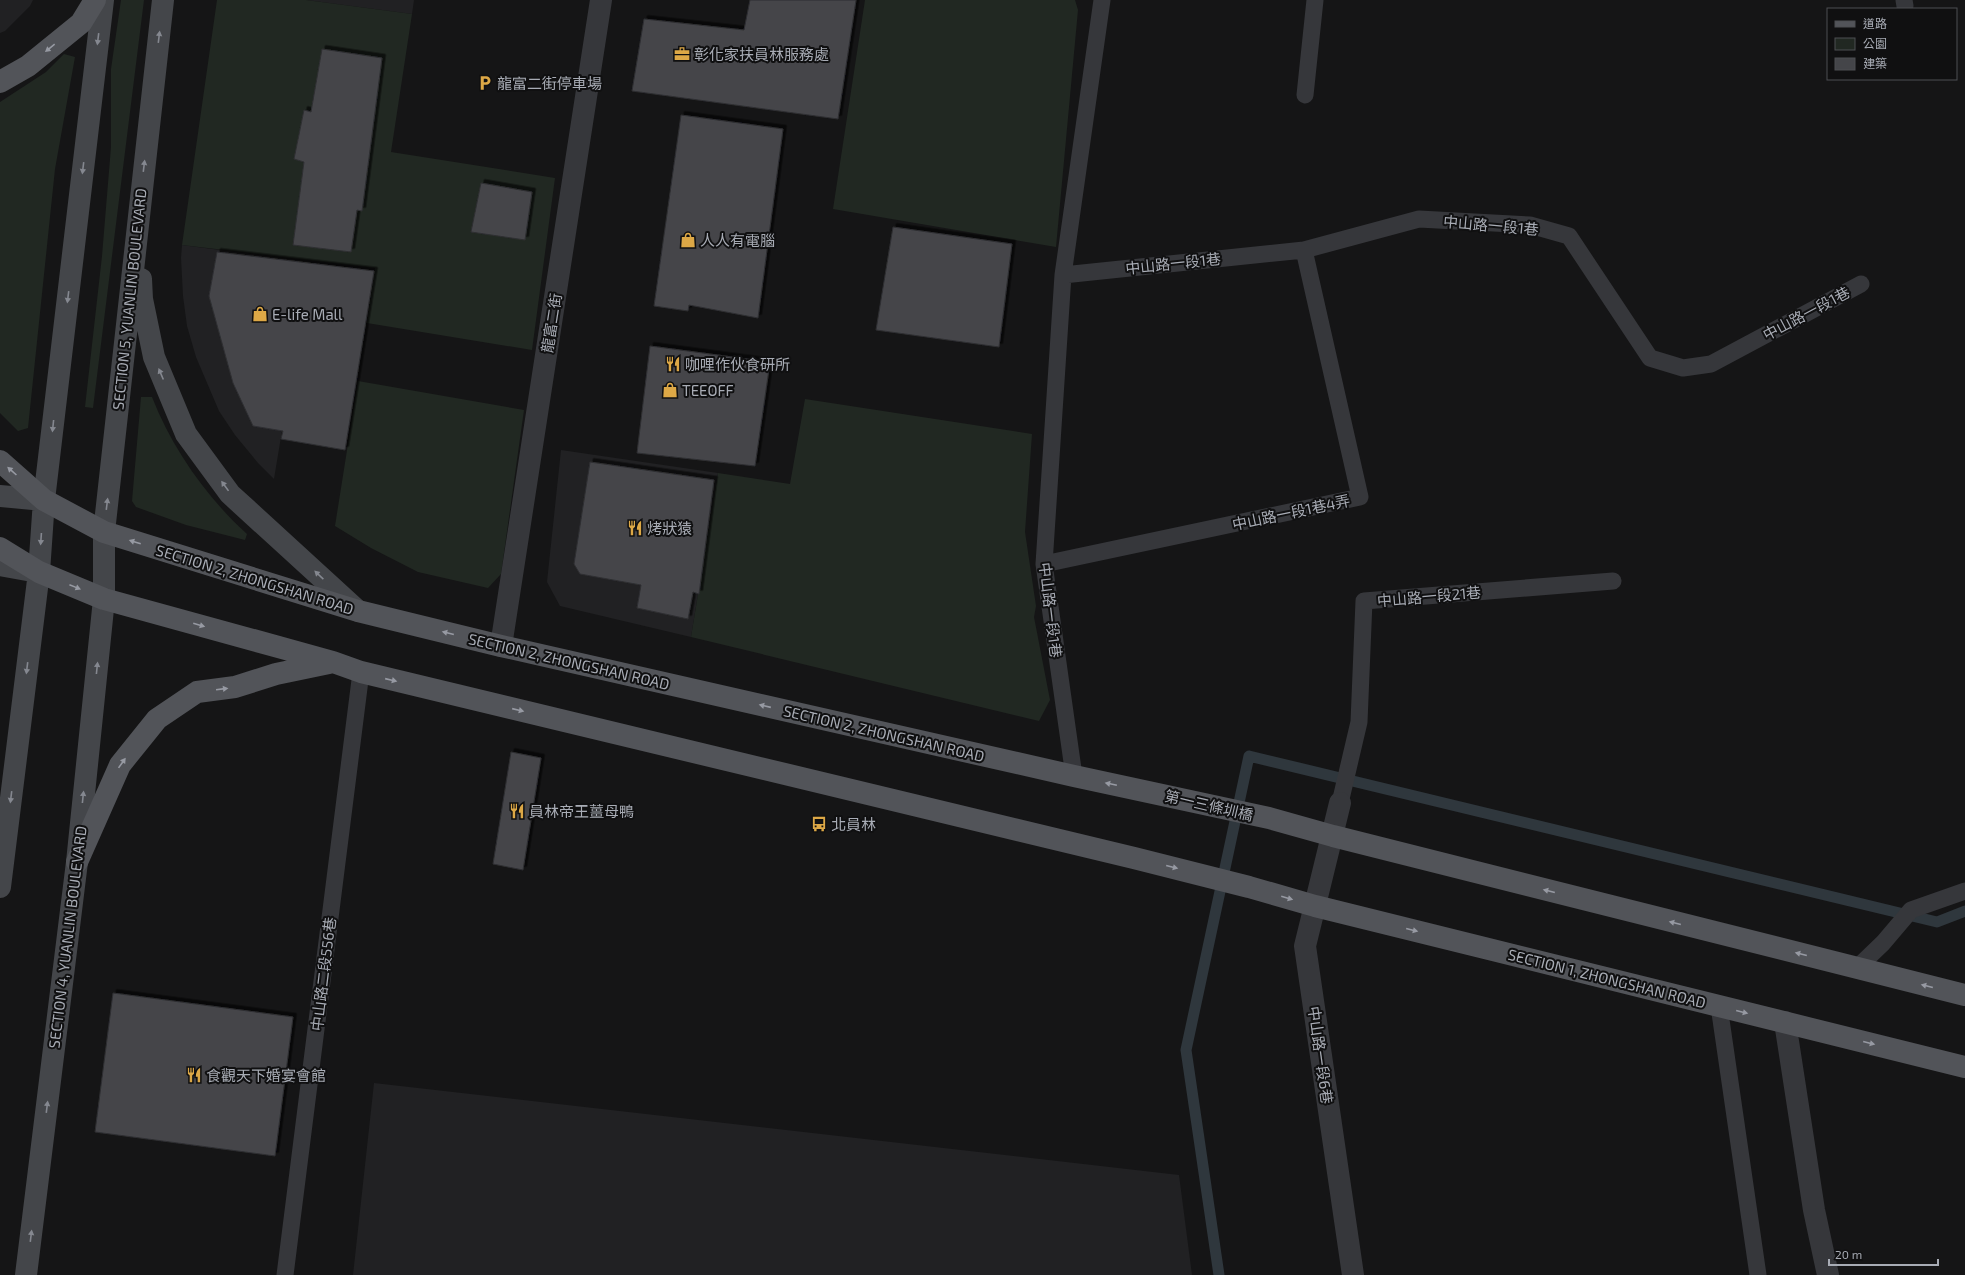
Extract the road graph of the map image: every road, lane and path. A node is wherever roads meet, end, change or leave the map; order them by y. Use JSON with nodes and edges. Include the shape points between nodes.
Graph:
{"nodes":[{"id":1,"x":95,"y":0,"type":"edge"},
{"id":2,"x":103,"y":0,"type":"edge"},
{"id":3,"x":163,"y":0,"type":"edge"},
{"id":4,"x":601,"y":0,"type":"edge"},
{"id":5,"x":1102,"y":0,"type":"edge"},
{"id":6,"x":1315,"y":0,"type":"edge"},
{"id":7,"x":0,"y":82,"type":"edge"},
{"id":8,"x":1305,"y":95,"type":"dead end"},
{"id":9,"x":139,"y":205,"type":"junction"},
{"id":10,"x":1304,"y":250,"type":"junction"},
{"id":11,"x":1063,"y":275,"type":"junction"},
{"id":12,"x":1861,"y":284,"type":"dead end"},
{"id":13,"x":0,"y":460,"type":"edge"},
{"id":14,"x":0,"y":496,"type":"edge"},
{"id":15,"x":44,"y":500,"type":"junction"},
{"id":16,"x":104,"y":532,"type":"junction"},
{"id":17,"x":0,"y":548,"type":"edge"},
{"id":18,"x":1044,"y":564,"type":"junction"},
{"id":19,"x":0,"y":565,"type":"edge"},
{"id":20,"x":39,"y":572,"type":"junction"},
{"id":21,"x":1613,"y":581,"type":"dead end"},
{"id":22,"x":104,"y":598,"type":"junction"},
{"id":23,"x":358,"y":611,"type":"junction"},
{"id":24,"x":501,"y":646,"type":"junction"},
{"id":25,"x":333,"y":662,"type":"junction"},
{"id":26,"x":361,"y":672,"type":"junction"},
{"id":27,"x":1074,"y":776,"type":"junction"},
{"id":28,"x":1149,"y":792,"type":"joint"},
{"id":29,"x":1340,"y":803,"type":"joint"},
{"id":30,"x":1332,"y":836,"type":"junction"},
{"id":31,"x":77,"y":862,"type":"junction"},
{"id":32,"x":0,"y":887,"type":"edge"},
{"id":33,"x":1965,"y":891,"type":"edge"},
{"id":34,"x":1315,"y":906,"type":"junction"},
{"id":35,"x":1857,"y":968,"type":"junction"},
{"id":36,"x":1965,"y":996,"type":"edge"},
{"id":37,"x":1719,"y":1006,"type":"junction"},
{"id":38,"x":1785,"y":1022,"type":"junction"},
{"id":39,"x":1965,"y":1066,"type":"edge"},
{"id":40,"x":26,"y":1275,"type":"edge"},
{"id":41,"x":285,"y":1275,"type":"edge"},
{"id":42,"x":1353,"y":1275,"type":"edge"},
{"id":43,"x":1758,"y":1275,"type":"edge"},
{"id":44,"x":1828,"y":1275,"type":"edge"}],
"edges":[{"from":1,"to":7,"type":"main road","one_way":true,"via":[[81,23],[28,66]]},
{"from":2,"to":15,"type":"main road","one_way":true},
{"from":9,"to":3,"type":"main road","name":"SECTION 5, YUANLIN BOULEVARD","one_way":true},
{"from":4,"to":24,"type":"street","name":"龍富二街"},
{"from":5,"to":11,"type":"lane","name":"中山路一段1巷"},
{"from":6,"to":8,"type":"lane"},
{"from":16,"to":9,"type":"main road","name":"SECTION 5, YUANLIN BOULEVARD","one_way":true},
{"from":23,"to":9,"type":"main road","one_way":true,"via":[[230,494],[186,434],[154,357],[142,299]]},
{"from":10,"to":11,"type":"lane","name":"中山路一段1巷"},
{"from":10,"to":12,"type":"lane","name":"中山路一段1巷","via":[[1419,219],[1530,225],[1569,236],[1650,358],[1683,368],[1711,364]]},
{"from":10,"to":18,"type":"lane","name":"中山路一段1巷4弄","via":[[1360,497]]},
{"from":11,"to":18,"type":"lane","name":"中山路一段1巷"},
{"from":15,"to":13,"type":"main road","one_way":true},
{"from":14,"to":15,"type":"main road","name":"SECTION 2, ZHONGSHAN ROAD"},
{"from":15,"to":16,"type":"main road","name":"SECTION 2, ZHONGSHAN ROAD"},
{"from":15,"to":20,"type":"main road","one_way":true},
{"from":16,"to":22,"type":"main road","name":"SECTION 5, YUANLIN BOULEVARD"},
{"from":23,"to":16,"type":"main road","name":"SECTION 2, ZHONGSHAN ROAD","one_way":true},
{"from":17,"to":20,"type":"main road"},
{"from":18,"to":27,"type":"lane","name":"中山路一段1巷"},
{"from":19,"to":20,"type":"main road"},
{"from":20,"to":22,"type":"main road","one_way":true},
{"from":20,"to":32,"type":"main road","one_way":true},
{"from":21,"to":29,"type":"lane","name":"中山路一段21巷","via":[[1364,601],[1359,722]]},
{"from":22,"to":25,"type":"main road","one_way":true},
{"from":31,"to":22,"type":"main road","name":"SECTION 4, YUANLIN BOULEVARD","one_way":true},
{"from":24,"to":23,"type":"main road","name":"SECTION 2, ZHONGSHAN ROAD","one_way":true},
{"from":27,"to":24,"type":"main road","name":"SECTION 2, ZHONGSHAN ROAD","one_way":true},
{"from":25,"to":26,"type":"main road"},
{"from":31,"to":25,"type":"main road","one_way":true,"via":[[120,765],[157,719],[197,692],[235,687],[276,674]]},
{"from":26,"to":34,"type":"main road","name":"SECTION 1, ZHONGSHAN ROAD","one_way":true,"via":[[1134,858]]},
{"from":26,"to":41,"type":"lane","name":"中山路二段556巷"},
{"from":28,"to":27,"type":"main road","name":"SECTION 2, ZHONGSHAN ROAD","one_way":true},
{"from":28,"to":30,"type":"main road","name":"第一三條圳橋","via":[[1269,818]]},
{"from":29,"to":30,"type":"street","name":"中山路一段21巷"},
{"from":30,"to":34,"type":"street","name":"中山路一段6巷"},
{"from":35,"to":30,"type":"main road","one_way":true},
{"from":40,"to":31,"type":"main road","name":"SECTION 4, YUANLIN BOULEVARD","one_way":true},
{"from":33,"to":35,"type":"lane","via":[[1911,910]]},
{"from":34,"to":37,"type":"main road","name":"SECTION 1, ZHONGSHAN ROAD","one_way":true},
{"from":34,"to":42,"type":"street","name":"中山路一段6巷","via":[[1305,946]]},
{"from":36,"to":35,"type":"main road","one_way":true},
{"from":37,"to":38,"type":"main road","name":"SECTION 1, ZHONGSHAN ROAD","one_way":true},
{"from":37,"to":43,"type":"lane"},
{"from":38,"to":39,"type":"main road","name":"SECTION 1, ZHONGSHAN ROAD","one_way":true},
{"from":38,"to":44,"type":"street","via":[[1814,1210]]}]}
